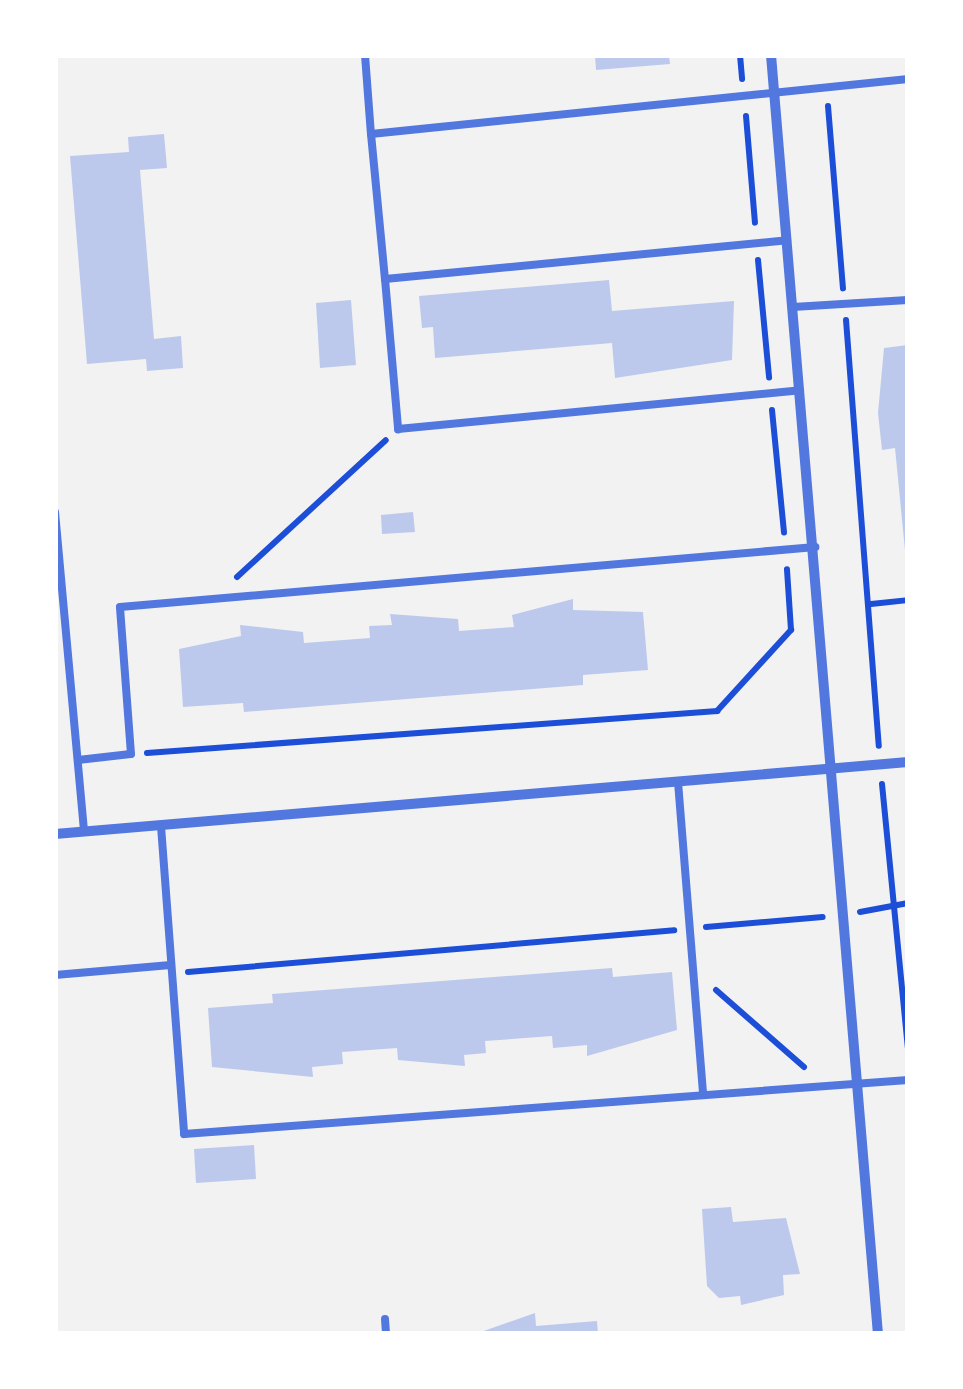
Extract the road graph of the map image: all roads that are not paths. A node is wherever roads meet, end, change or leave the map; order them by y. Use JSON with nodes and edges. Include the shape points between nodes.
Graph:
{"nodes":[{"id":1,"x":365,"y":55,"type":"edge"},
{"id":2,"x":771,"y":55,"type":"edge"},
{"id":3,"x":908,"y":79,"type":"edge"},
{"id":4,"x":774,"y":93,"type":"junction"},
{"id":5,"x":371,"y":134,"type":"junction"},
{"id":6,"x":787,"y":240,"type":"junction"},
{"id":7,"x":386,"y":279,"type":"junction"},
{"id":8,"x":908,"y":300,"type":"edge"},
{"id":9,"x":793,"y":308,"type":"junction"},
{"id":10,"x":800,"y":390,"type":"junction"},
{"id":11,"x":55,"y":512,"type":"edge"},
{"id":12,"x":814,"y":547,"type":"junction"},
{"id":13,"x":78,"y":760,"type":"junction"},
{"id":14,"x":908,"y":762,"type":"edge"},
{"id":15,"x":833,"y":768,"type":"junction"},
{"id":16,"x":678,"y":782,"type":"junction"},
{"id":17,"x":161,"y":826,"type":"junction"},
{"id":18,"x":84,"y":832,"type":"junction"},
{"id":19,"x":55,"y":834,"type":"edge"},
{"id":20,"x":172,"y":969,"type":"junction"},
{"id":21,"x":55,"y":975,"type":"edge"},
{"id":22,"x":908,"y":1080,"type":"edge"},
{"id":23,"x":858,"y":1083,"type":"junction"},
{"id":24,"x":702,"y":1095,"type":"junction"},
{"id":25,"x":385,"y":1319,"type":"dead end"},
{"id":26,"x":386,"y":1334,"type":"edge"},
{"id":27,"x":878,"y":1334,"type":"edge"}],
"edges":[{"from":1,"to":5,"type":"lane"},
{"from":2,"to":4,"type":"street"},
{"from":3,"to":4,"type":"lane"},
{"from":4,"to":5,"type":"lane"},
{"from":4,"to":6,"type":"street"},
{"from":5,"to":7,"type":"lane"},
{"from":6,"to":7,"type":"lane"},
{"from":6,"to":9,"type":"street"},
{"from":7,"to":10,"type":"lane","via":[[398,429]]},
{"from":8,"to":9,"type":"lane"},
{"from":9,"to":10,"type":"street"},
{"from":10,"to":12,"type":"street"},
{"from":11,"to":13,"type":"lane"},
{"from":12,"to":13,"type":"lane","via":[[120,607],[131,754]]},
{"from":12,"to":15,"type":"street"},
{"from":13,"to":18,"type":"lane"},
{"from":14,"to":15,"type":"street"},
{"from":15,"to":16,"type":"street"},
{"from":15,"to":23,"type":"street"},
{"from":16,"to":17,"type":"street"},
{"from":16,"to":24,"type":"lane"},
{"from":17,"to":18,"type":"street"},
{"from":17,"to":20,"type":"lane"},
{"from":18,"to":19,"type":"street"},
{"from":20,"to":21,"type":"lane"},
{"from":20,"to":24,"type":"lane","via":[[184,1134]]},
{"from":22,"to":23,"type":"lane"},
{"from":23,"to":24,"type":"lane"},
{"from":23,"to":27,"type":"street"},
{"from":25,"to":26,"type":"lane"}]}
